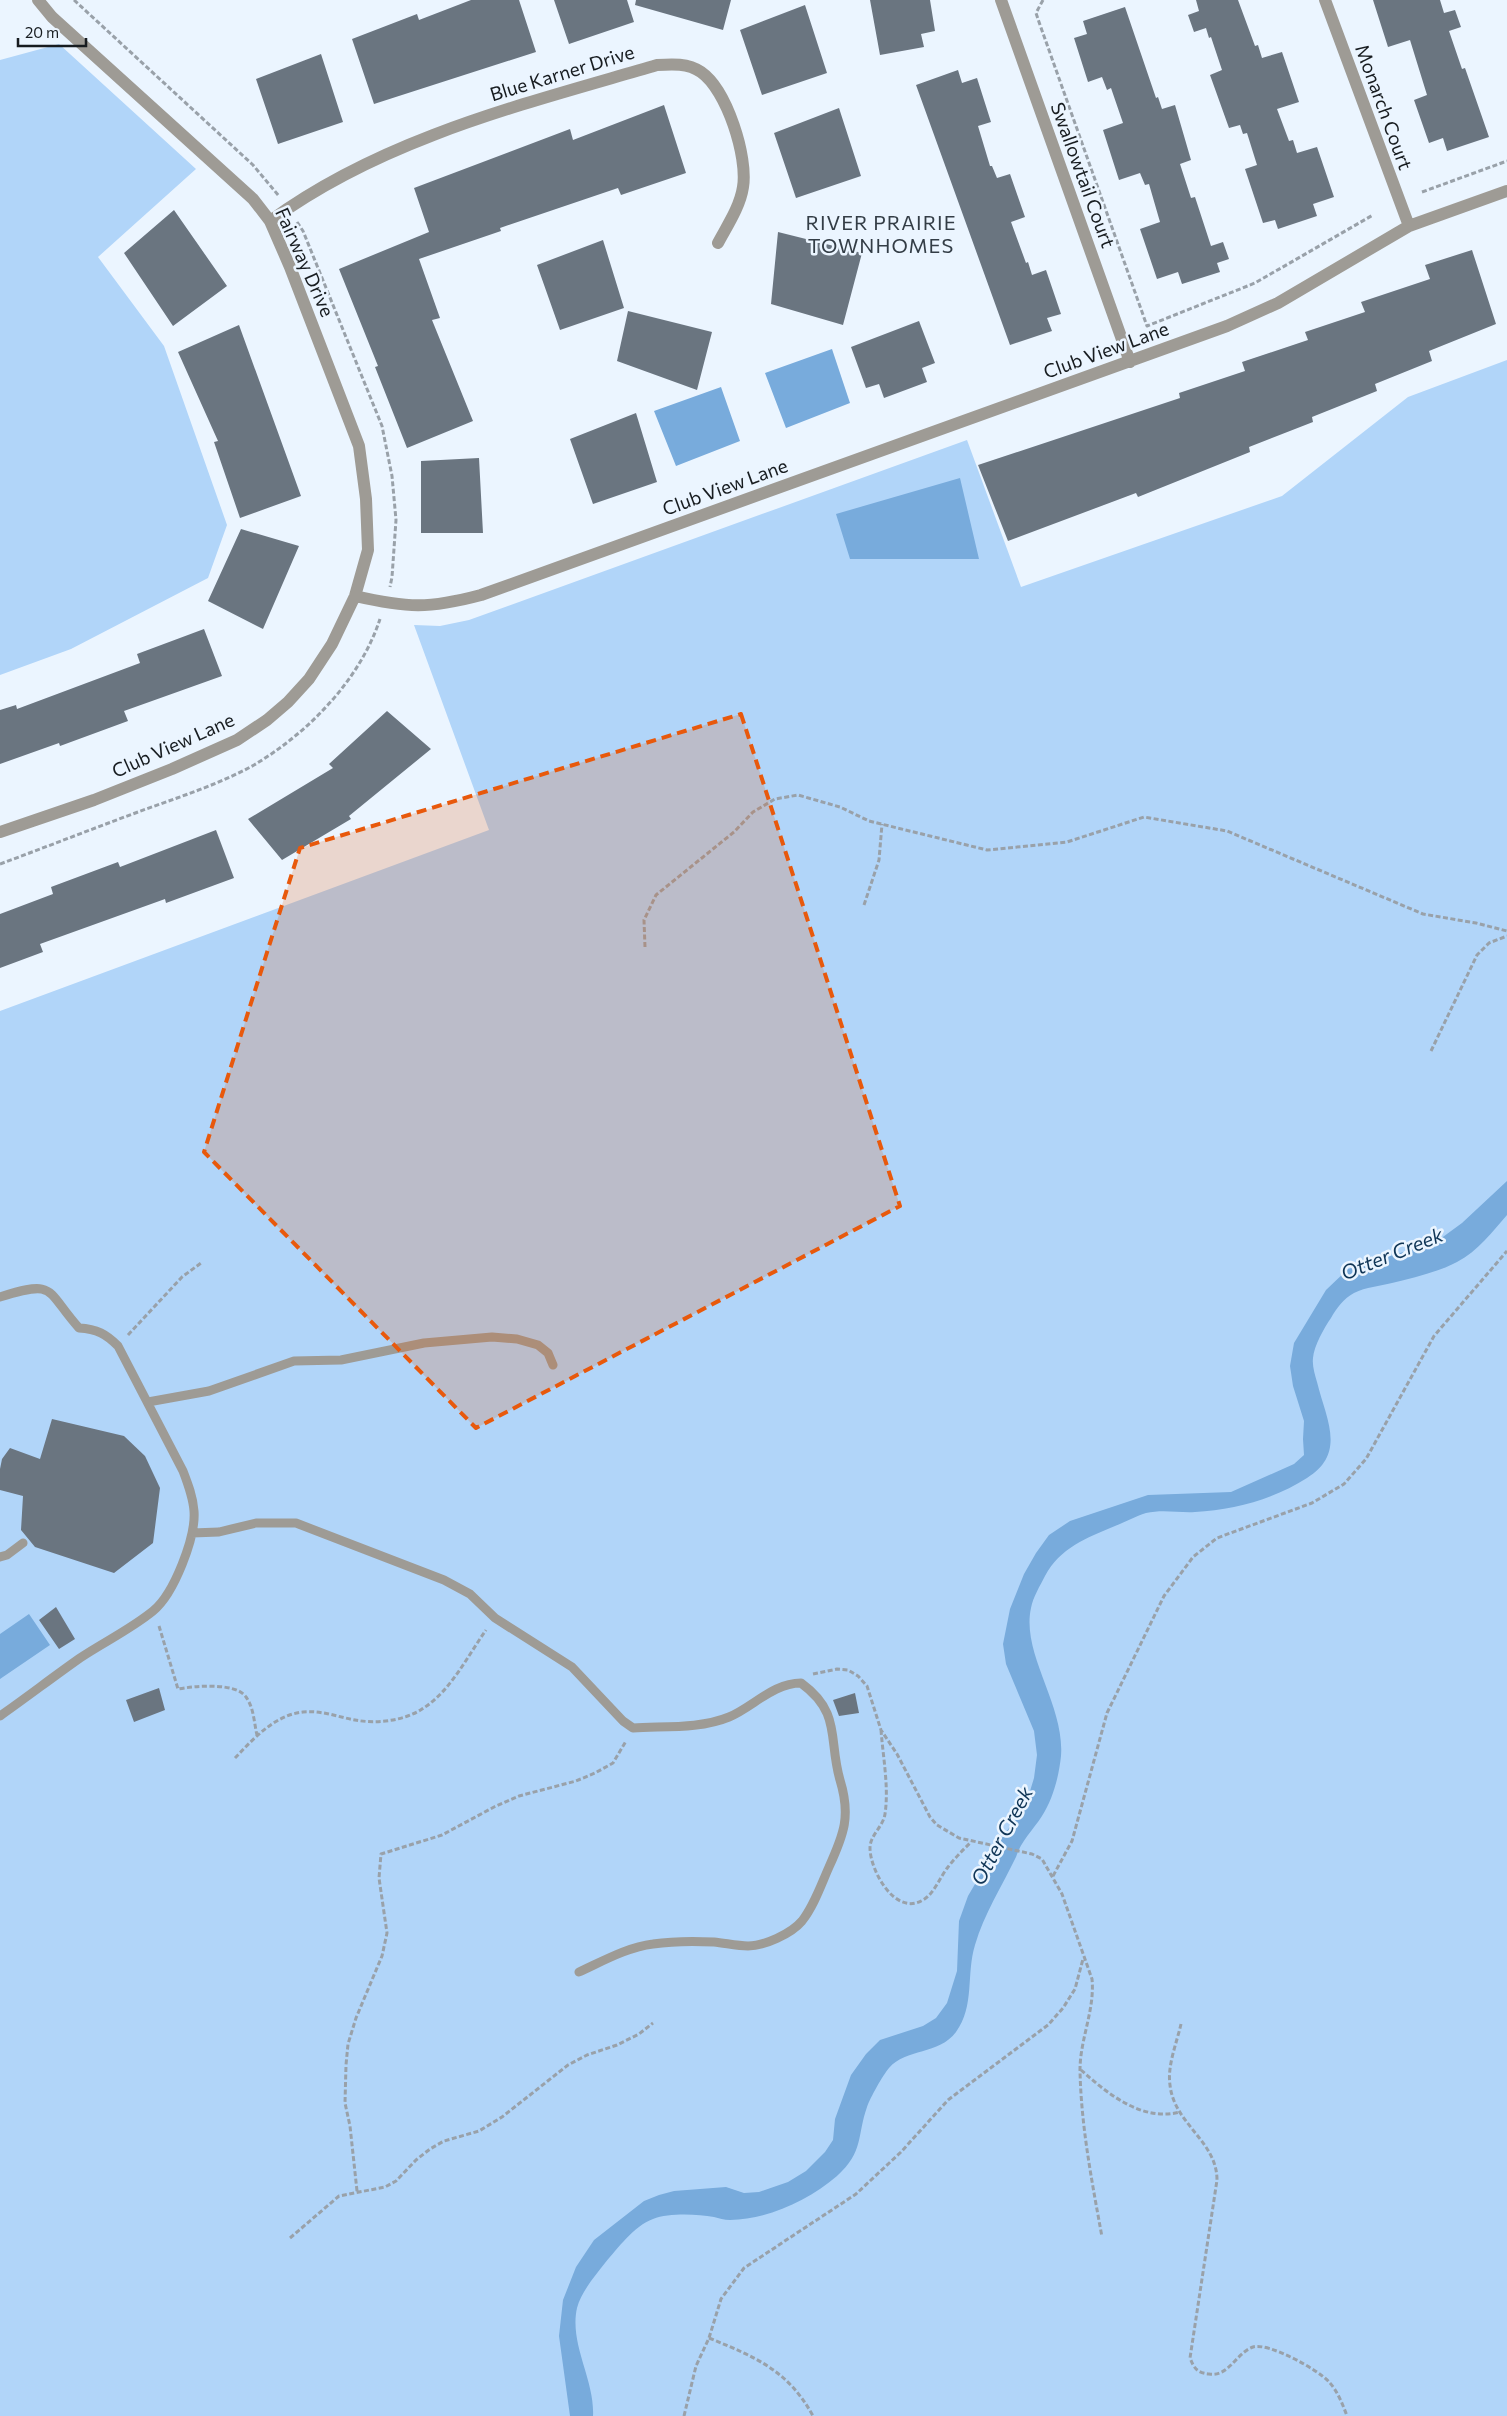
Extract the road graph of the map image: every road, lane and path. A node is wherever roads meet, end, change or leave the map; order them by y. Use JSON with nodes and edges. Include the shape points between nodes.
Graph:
{"nodes":[{"id":1,"x":38,"y":0,"type":"edge"},
{"id":2,"x":74,"y":0,"type":"edge"},
{"id":3,"x":1001,"y":0,"type":"edge"},
{"id":4,"x":1043,"y":0,"type":"edge"},
{"id":5,"x":1324,"y":0,"type":"edge"},
{"id":6,"x":1507,"y":161,"type":"edge"},
{"id":7,"x":1507,"y":191,"type":"edge"},
{"id":8,"x":1422,"y":192,"type":"dead end"},
{"id":9,"x":288,"y":208,"type":"junction"},
{"id":10,"x":1373,"y":216,"type":"dead end"},
{"id":11,"x":270,"y":222,"type":"junction"},
{"id":12,"x":1409,"y":226,"type":"junction"},
{"id":13,"x":718,"y":243,"type":"dead end"},
{"id":14,"x":1130,"y":362,"type":"junction"},
{"id":15,"x":355,"y":596,"type":"junction"},
{"id":16,"x":385,"y":603,"type":"junction"},
{"id":17,"x":882,"y":824,"type":"junction"},
{"id":18,"x":0,"y":832,"type":"edge"},
{"id":19,"x":0,"y":864,"type":"edge"},
{"id":20,"x":864,"y":905,"type":"dead end"},
{"id":21,"x":1507,"y":931,"type":"edge"},
{"id":22,"x":1507,"y":936,"type":"edge"},
{"id":23,"x":645,"y":947,"type":"dead end"},
{"id":24,"x":1431,"y":1051,"type":"dead end"},
{"id":25,"x":1507,"y":1251,"type":"edge"},
{"id":26,"x":201,"y":1263,"type":"dead end"},
{"id":27,"x":0,"y":1297,"type":"edge"},
{"id":28,"x":118,"y":1346,"type":"junction"},
{"id":29,"x":553,"y":1365,"type":"dead end"},
{"id":30,"x":148,"y":1402,"type":"junction"},
{"id":31,"x":192,"y":1533,"type":"junction"},
{"id":32,"x":22,"y":1543,"type":"dead end"},
{"id":33,"x":0,"y":1557,"type":"edge"},
{"id":34,"x":154,"y":1610,"type":"junction"},
{"id":35,"x":495,"y":1618,"type":"junction"},
{"id":36,"x":801,"y":1684,"type":"junction"},
{"id":37,"x":0,"y":1716,"type":"edge"},
{"id":38,"x":633,"y":1728,"type":"junction"},
{"id":39,"x":881,"y":1730,"type":"junction"},
{"id":40,"x":257,"y":1735,"type":"junction"},
{"id":41,"x":235,"y":1758,"type":"dead end"},
{"id":42,"x":970,"y":1842,"type":"junction"},
{"id":43,"x":1053,"y":1876,"type":"junction"},
{"id":44,"x":1083,"y":1958,"type":"junction"},
{"id":45,"x":579,"y":1972,"type":"dead end"},
{"id":46,"x":653,"y":2023,"type":"dead end"},
{"id":47,"x":1181,"y":2024,"type":"dead end"},
{"id":48,"x":1080,"y":2070,"type":"junction"},
{"id":49,"x":1180,"y":2112,"type":"junction"},
{"id":50,"x":357,"y":2191,"type":"junction"},
{"id":51,"x":1102,"y":2237,"type":"dead end"},
{"id":52,"x":290,"y":2238,"type":"dead end"},
{"id":53,"x":708,"y":2338,"type":"junction"},
{"id":54,"x":684,"y":2416,"type":"edge"},
{"id":55,"x":814,"y":2416,"type":"edge"},
{"id":56,"x":1347,"y":2416,"type":"edge"}],
"edges":[{"from":1,"to":11,"type":"street","name":"Fairway Drive","via":[[52,17],[253,199]]},
{"from":2,"to":9,"type":"path","via":[[252,165]]},
{"from":3,"to":14,"type":"street","name":"Swallowtail Court"},
{"from":4,"to":10,"type":"path","via":[[1036,13],[1147,326],[1255,283]]},
{"from":5,"to":12,"type":"street","name":"Monarch Court"},
{"from":6,"to":8,"type":"path"},
{"from":7,"to":12,"type":"street","name":"Club View Lane"},
{"from":9,"to":11,"type":"street","name":"Blue Karner Drive"},
{"from":9,"to":13,"type":"street","name":"Blue Karner Drive","via":[[348,173],[413,142],[476,119],[657,65],[681,64],[701,72],[716,87],[728,110],[743,159],[743,188]]},
{"from":9,"to":16,"type":"path","via":[[303,231],[382,426],[392,476],[396,520],[392,577]]},
{"from":11,"to":15,"type":"street","name":"Fairway Drive","via":[[359,446],[368,550]]},
{"from":12,"to":14,"type":"street","name":"Club View Lane","via":[[1278,303]]},
{"from":14,"to":16,"type":"street","name":"Club View Lane","via":[[481,595],[447,604],[414,607]]},
{"from":15,"to":16,"type":"street","name":"Club View Lane"},
{"from":15,"to":18,"type":"street","name":"Club View Lane","via":[[332,644],[309,679],[267,720],[237,740],[94,800]]},
{"from":16,"to":19,"type":"path","via":[[362,658],[335,697],[298,735],[253,766]]},
{"from":17,"to":20,"type":"path","via":[[879,860]]},
{"from":17,"to":21,"type":"path","via":[[987,850],[1067,842],[1144,818],[1190,824],[1226,831],[1423,914]]},
{"from":17,"to":23,"type":"path","via":[[798,795],[775,799],[753,812],[734,832],[656,895],[644,920]]},
{"from":22,"to":24,"type":"path","via":[[1489,943],[1477,955]]},
{"from":25,"to":43,"type":"path","via":[[1434,1336],[1376,1443],[1344,1484],[1312,1503],[1217,1538],[1193,1557],[1164,1596],[1107,1713],[1072,1841]]},
{"from":26,"to":28,"type":"path","via":[[182,1277]]},
{"from":27,"to":28,"type":"lane","via":[[30,1288],[44,1288],[57,1298],[80,1328],[106,1334]]},
{"from":28,"to":30,"type":"lane"},
{"from":29,"to":30,"type":"lane","via":[[548,1353],[538,1345],[517,1339],[482,1338],[424,1343],[341,1360],[294,1361],[209,1391]]},
{"from":30,"to":31,"type":"lane","via":[[190,1490],[194,1512]]},
{"from":31,"to":34,"type":"lane","via":[[167,1595]]},
{"from":31,"to":35,"type":"lane","via":[[220,1532],[256,1523],[296,1523],[444,1580],[470,1594]]},
{"from":32,"to":33,"type":"lane","via":[[8,1555]]},
{"from":34,"to":37,"type":"lane"},
{"from":34,"to":40,"type":"path","via":[[178,1689],[210,1686],[234,1690],[246,1696]]},
{"from":35,"to":38,"type":"lane","via":[[572,1667],[623,1722]]},
{"from":35,"to":40,"type":"path","via":[[439,1697],[420,1710],[399,1718],[377,1721],[319,1711],[302,1712],[286,1717]]},
{"from":36,"to":38,"type":"lane","via":[[792,1683],[775,1689],[728,1718],[705,1723]]},
{"from":36,"to":39,"type":"path","via":[[812,1674],[837,1668],[848,1670],[867,1686]]},
{"from":36,"to":45,"type":"lane","via":[[822,1702],[829,1715],[846,1815],[844,1833],[811,1908],[801,1923],[767,1942],[749,1946],[713,1942],[652,1944]]},
{"from":38,"to":50,"type":"path","via":[[613,1764],[595,1774],[519,1796],[442,1835],[382,1854],[379,1878],[387,1933],[382,1956],[356,2018],[346,2065],[345,2103]]},
{"from":39,"to":42,"type":"path","via":[[930,1817],[948,1832]]},
{"from":39,"to":42,"type":"path","via":[[886,1806],[883,1823],[870,1848],[874,1865],[890,1895],[904,1903],[921,1902]]},
{"from":40,"to":41,"type":"path"},
{"from":42,"to":43,"type":"path","via":[[1032,1854],[1042,1859]]},
{"from":43,"to":44,"type":"path"},
{"from":44,"to":48,"type":"path","via":[[1093,1992],[1082,2042]]},
{"from":44,"to":53,"type":"path","via":[[1075,1989],[1048,2025],[948,2100],[901,2152],[856,2194],[744,2268],[720,2299]]},
{"from":46,"to":50,"type":"path","via":[[617,2046],[568,2064],[486,2126],[430,2149],[396,2181],[373,2190]]},
{"from":47,"to":49,"type":"path","via":[[1169,2084]]},
{"from":48,"to":49,"type":"path","via":[[1125,2103],[1150,2113],[1166,2115]]},
{"from":48,"to":51,"type":"path","via":[[1086,2147]]},
{"from":49,"to":56,"type":"path","via":[[1212,2154],[1217,2166],[1190,2358],[1194,2369],[1214,2375],[1226,2370],[1253,2347],[1263,2346],[1312,2367],[1330,2382]]},
{"from":50,"to":52,"type":"path","via":[[339,2196]]},
{"from":53,"to":54,"type":"path","via":[[696,2366]]},
{"from":53,"to":55,"type":"path","via":[[757,2358],[804,2399]]}]}
